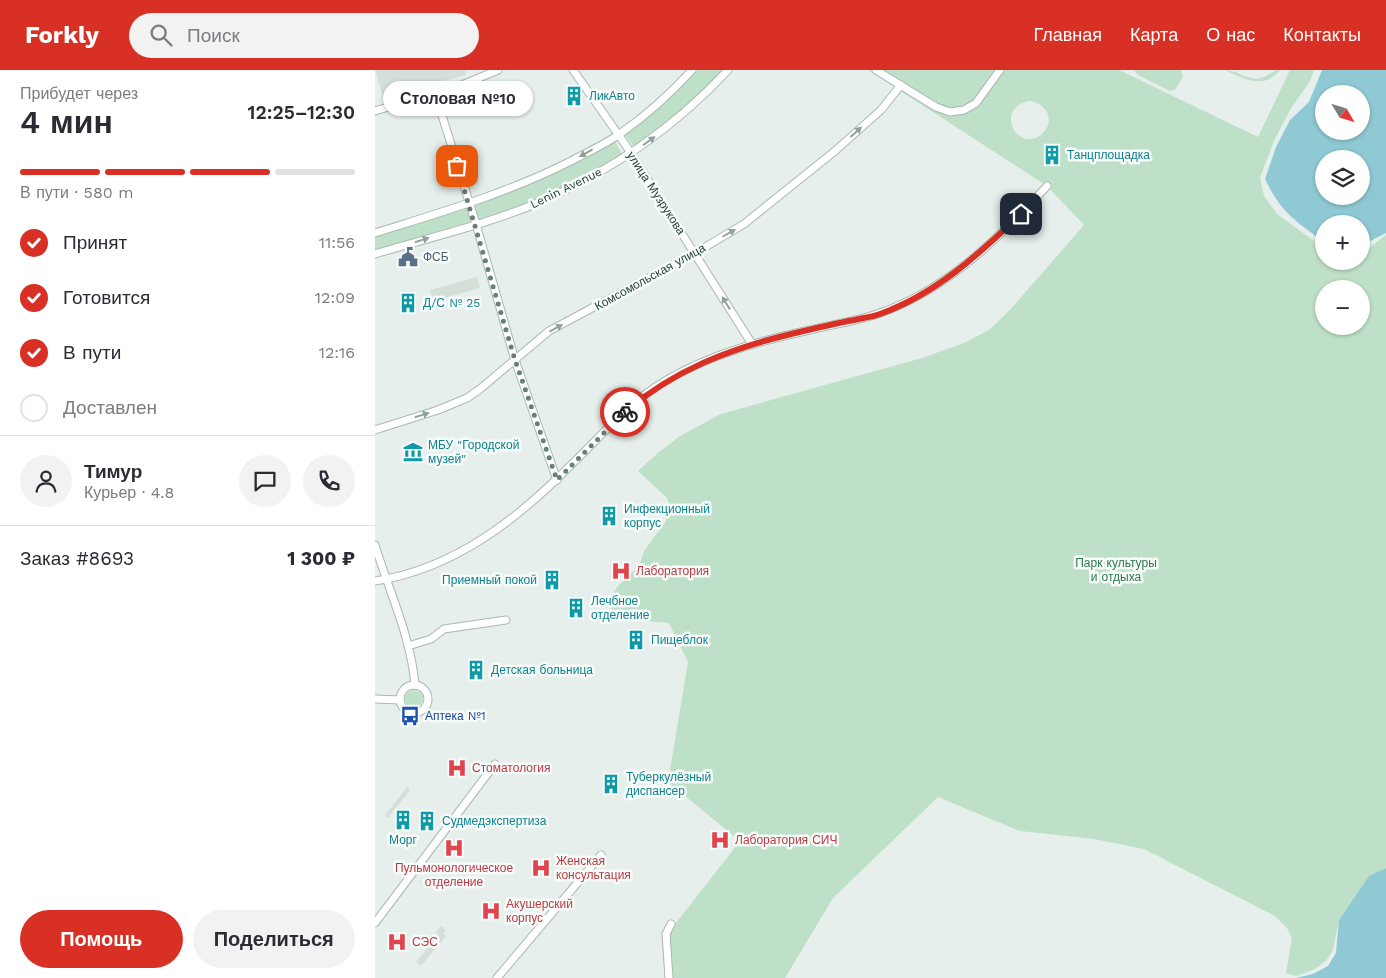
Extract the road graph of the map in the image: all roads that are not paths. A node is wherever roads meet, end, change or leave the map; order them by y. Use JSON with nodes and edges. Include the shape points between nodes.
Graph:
{"nodes":[{"id":1,"x":498,"y":70,"type":"edge"},
{"id":2,"x":573,"y":70,"type":"edge"},
{"id":3,"x":693,"y":70,"type":"edge"},
{"id":4,"x":728,"y":70,"type":"edge"},
{"id":5,"x":876,"y":70,"type":"edge"},
{"id":6,"x":999,"y":72,"type":"edge"},
{"id":7,"x":901,"y":86,"type":"junction"},
{"id":8,"x":435,"y":94,"type":"junction"},
{"id":9,"x":375,"y":111,"type":"edge"},
{"id":10,"x":619,"y":134,"type":"junction"},
{"id":11,"x":631,"y":154,"type":"junction"},
{"id":12,"x":1047,"y":186,"type":"dead end"},
{"id":13,"x":469,"y":204,"type":"junction"},
{"id":14,"x":475,"y":224,"type":"junction"},
{"id":15,"x":375,"y":233,"type":"edge"},
{"id":16,"x":695,"y":253,"type":"junction"},
{"id":17,"x":375,"y":254,"type":"edge"},
{"id":18,"x":752,"y":344,"type":"junction"},
{"id":19,"x":515,"y":360,"type":"junction"},
{"id":20,"x":375,"y":430,"type":"edge"},
{"id":21,"x":557,"y":480,"type":"junction"},
{"id":22,"x":375,"y":545,"type":"edge"},
{"id":23,"x":385,"y":579,"type":"junction"},
{"id":24,"x":375,"y":581,"type":"edge"},
{"id":25,"x":506,"y":620,"type":"dead end"},
{"id":26,"x":409,"y":646,"type":"junction"},
{"id":27,"x":415,"y":685,"type":"junction"},
{"id":28,"x":375,"y":699,"type":"edge"},
{"id":29,"x":400,"y":700,"type":"junction"},
{"id":30,"x":495,"y":764,"type":"dead end"},
{"id":31,"x":601,"y":854,"type":"dead end"},
{"id":32,"x":375,"y":923,"type":"edge"},
{"id":33,"x":671,"y":924,"type":"dead end"},
{"id":34,"x":497,"y":978,"type":"edge"},
{"id":35,"x":669,"y":978,"type":"edge"}],
"edges":[{"from":1,"to":8,"type":"street"},
{"from":2,"to":10,"type":"street","name":"улица Музрукова"},
{"from":3,"to":10,"type":"street","name":"Lenin Avenue","via":[[657,106]]},
{"from":11,"to":4,"type":"street","name":"Lenin Avenue","one_way":true,"via":[[687,111]]},
{"from":5,"to":7,"type":"street"},
{"from":6,"to":7,"type":"street","via":[[977,103],[951,112]]},
{"from":16,"to":7,"type":"street","name":"Комсомольская улица","one_way":true,"via":[[744,224],[835,151],[881,110]]},
{"from":8,"to":9,"type":"street"},
{"from":8,"to":13,"type":"street"},
{"from":10,"to":11,"type":"street","name":"улица Музрукова"},
{"from":10,"to":13,"type":"street","name":"Lenin Avenue","one_way":true,"via":[[543,175]]},
{"from":11,"to":14,"type":"street","name":"Lenin Avenue","via":[[541,201]]},
{"from":11,"to":16,"type":"street","name":"улица Музрукова"},
{"from":12,"to":18,"type":"street","via":[[970,261],[911,300],[879,314]]},
{"from":13,"to":14,"type":"street"},
{"from":13,"to":15,"type":"street","name":"Lenin Avenue"},
{"from":17,"to":14,"type":"street","name":"Lenin Avenue","one_way":true},
{"from":14,"to":19,"type":"street"},
{"from":18,"to":16,"type":"street","name":"улица Музрукова","one_way":true},
{"from":19,"to":16,"type":"street","name":"Комсомольская улица","one_way":true,"via":[[549,331]]},
{"from":18,"to":21,"type":"street","via":[[691,367],[647,393]]},
{"from":20,"to":19,"type":"street","name":"Комсомольская улица","one_way":true,"via":[[467,398]]},
{"from":19,"to":21,"type":"street"},
{"from":21,"to":23,"type":"street","via":[[511,520],[469,548],[419,570]]},
{"from":22,"to":23,"type":"street"},
{"from":23,"to":24,"type":"street"},
{"from":23,"to":26,"type":"street"},
{"from":25,"to":26,"type":"street","via":[[444,629],[431,639]]},
{"from":26,"to":27,"type":"street"},
{"from":27,"to":29,"type":"street","via":[[406,688]]},
{"from":27,"to":29,"type":"street","via":[[426,693],[427,702],[423,710],[410,713]]},
{"from":28,"to":29,"type":"street"},
{"from":30,"to":32,"type":"street"},
{"from":31,"to":34,"type":"street"},
{"from":33,"to":35,"type":"street","via":[[666,934]]}]}
